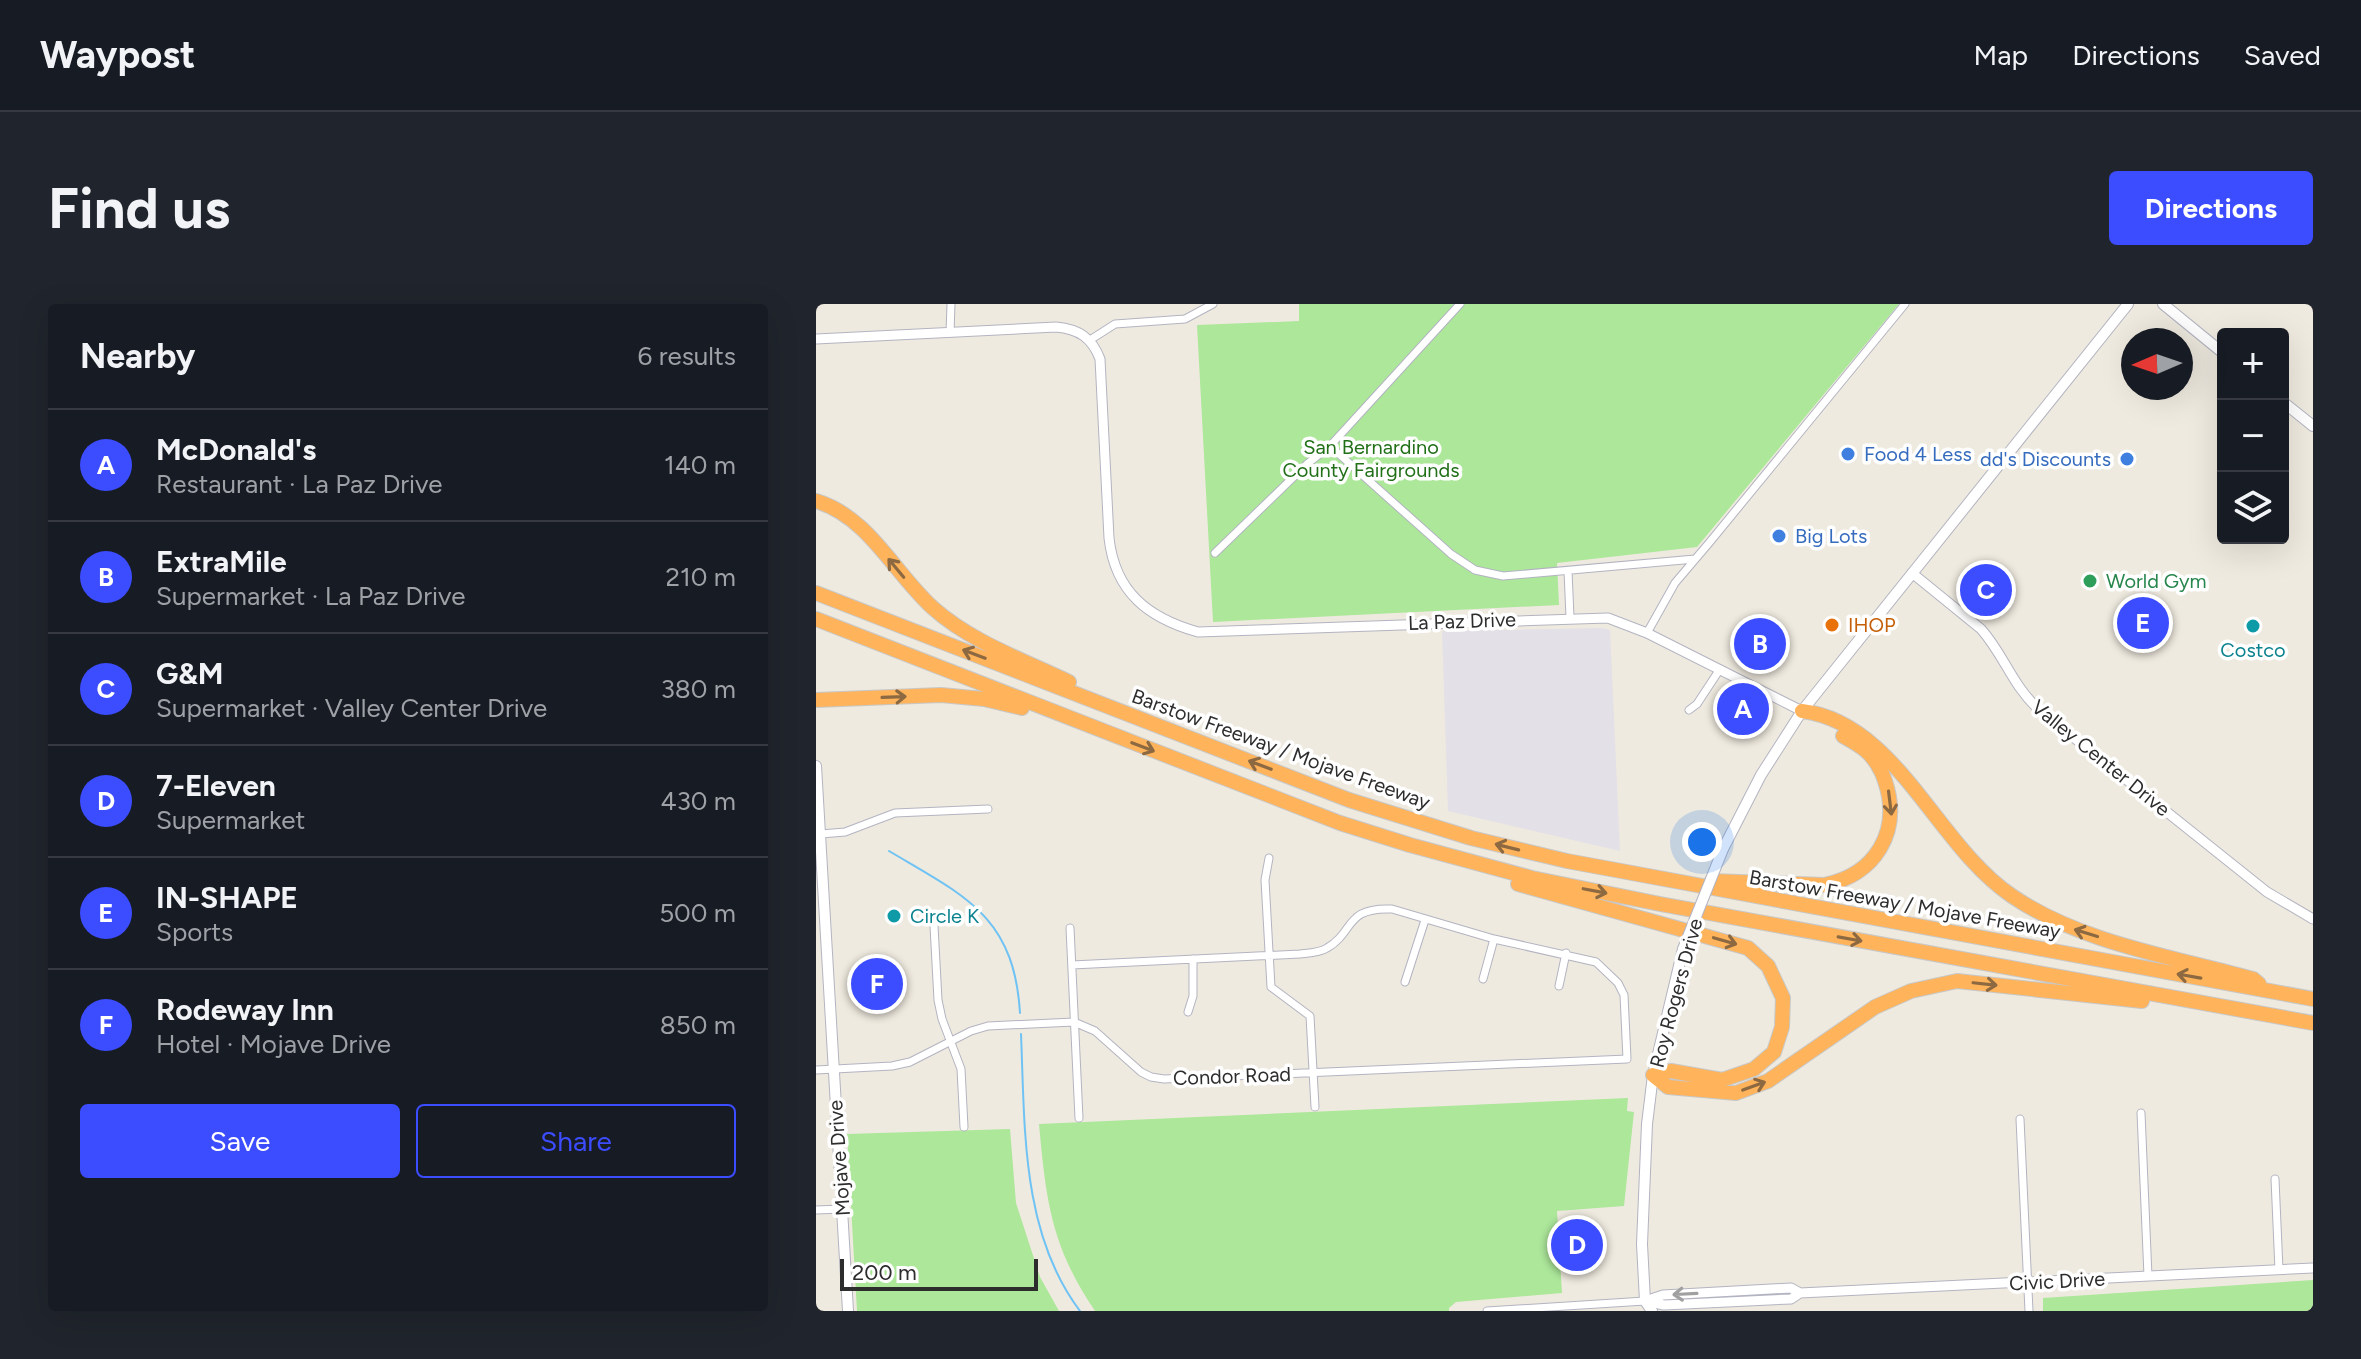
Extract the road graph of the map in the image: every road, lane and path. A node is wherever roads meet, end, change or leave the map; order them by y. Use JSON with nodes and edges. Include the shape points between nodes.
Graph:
{"nodes":[{"id":1,"x":951,"y":304,"type":"edge"},
{"id":2,"x":1213,"y":304,"type":"edge"},
{"id":3,"x":1460,"y":304,"type":"edge"},
{"id":4,"x":1905,"y":304,"type":"edge"},
{"id":5,"x":2128,"y":304,"type":"edge"},
{"id":6,"x":2163,"y":304,"type":"edge"},
{"id":7,"x":950,"y":333,"type":"junction"},
{"id":8,"x":816,"y":339,"type":"edge"},
{"id":9,"x":1090,"y":340,"type":"junction"},
{"id":10,"x":2217,"y":348,"type":"edge"},
{"id":11,"x":2289,"y":407,"type":"edge"},
{"id":12,"x":2313,"y":426,"type":"edge"},
{"id":13,"x":1330,"y":446,"type":"junction"},
{"id":14,"x":816,"y":501,"type":"edge"},
{"id":15,"x":1215,"y":553,"type":"dead end"},
{"id":16,"x":1695,"y":559,"type":"junction"},
{"id":17,"x":1568,"y":571,"type":"junction"},
{"id":18,"x":1912,"y":573,"type":"junction"},
{"id":19,"x":816,"y":593,"type":"edge"},
{"id":20,"x":1570,"y":617,"type":"junction"},
{"id":21,"x":816,"y":619,"type":"edge"},
{"id":22,"x":1647,"y":633,"type":"junction"},
{"id":23,"x":1720,"y":669,"type":"junction"},
{"id":24,"x":816,"y":700,"type":"edge"},
{"id":25,"x":1689,"y":710,"type":"dead end"},
{"id":26,"x":1802,"y":711,"type":"junction"},
{"id":27,"x":1071,"y":719,"type":"junction"},
{"id":28,"x":1178,"y":733,"type":"junction"},
{"id":29,"x":816,"y":766,"type":"edge"},
{"id":30,"x":988,"y":809,"type":"dead end"},
{"id":31,"x":818,"y":834,"type":"edge"},
{"id":32,"x":1410,"y":845,"type":"junction"},
{"id":33,"x":1269,"y":858,"type":"dead end"},
{"id":34,"x":1665,"y":880,"type":"junction"},
{"id":35,"x":2313,"y":919,"type":"edge"},
{"id":36,"x":1425,"y":920,"type":"junction"},
{"id":37,"x":934,"y":926,"type":"dead end"},
{"id":38,"x":1070,"y":928,"type":"dead end"},
{"id":39,"x":1494,"y":939,"type":"junction"},
{"id":40,"x":1566,"y":953,"type":"junction"},
{"id":41,"x":1269,"y":956,"type":"junction"},
{"id":42,"x":1193,"y":959,"type":"junction"},
{"id":43,"x":1072,"y":965,"type":"junction"},
{"id":44,"x":1483,"y":979,"type":"dead end"},
{"id":45,"x":1405,"y":982,"type":"dead end"},
{"id":46,"x":1559,"y":986,"type":"dead end"},
{"id":47,"x":2265,"y":990,"type":"junction"},
{"id":48,"x":2313,"y":999,"type":"edge"},
{"id":49,"x":1188,"y":1012,"type":"dead end"},
{"id":50,"x":2260,"y":1014,"type":"junction"},
{"id":51,"x":1074,"y":1022,"type":"junction"},
{"id":52,"x":2313,"y":1023,"type":"edge"},
{"id":53,"x":952,"y":1040,"type":"junction"},
{"id":54,"x":816,"y":1070,"type":"edge"},
{"id":55,"x":833,"y":1070,"type":"junction"},
{"id":56,"x":1314,"y":1073,"type":"junction"},
{"id":57,"x":1653,"y":1075,"type":"junction"},
{"id":58,"x":1315,"y":1107,"type":"dead end"},
{"id":59,"x":2141,"y":1113,"type":"dead end"},
{"id":60,"x":1079,"y":1118,"type":"dead end"},
{"id":61,"x":2020,"y":1119,"type":"dead end"},
{"id":62,"x":964,"y":1127,"type":"dead end"},
{"id":63,"x":2275,"y":1179,"type":"dead end"},
{"id":64,"x":842,"y":1209,"type":"junction"},
{"id":65,"x":816,"y":1210,"type":"edge"},
{"id":66,"x":2313,"y":1268,"type":"edge"},
{"id":67,"x":2279,"y":1270,"type":"junction"},
{"id":68,"x":2148,"y":1276,"type":"junction"},
{"id":69,"x":2027,"y":1283,"type":"junction"},
{"id":70,"x":1643,"y":1306,"type":"edge"},
{"id":71,"x":848,"y":1311,"type":"edge"},
{"id":72,"x":1487,"y":1311,"type":"edge"},
{"id":73,"x":1652,"y":1311,"type":"edge"},
{"id":74,"x":2029,"y":1311,"type":"edge"}],
"edges":[{"from":1,"to":7,"type":"street"},
{"from":2,"to":9,"type":"street","via":[[1185,319],[1115,324]]},
{"from":3,"to":13,"type":"street"},
{"from":4,"to":16,"type":"street"},
{"from":5,"to":18,"type":"main road"},
{"from":6,"to":10,"type":"main road"},
{"from":7,"to":8,"type":"street"},
{"from":7,"to":9,"type":"street","via":[[1056,327]]},
{"from":9,"to":20,"type":"street","name":"La Paz Drive","via":[[1100,359],[1111,553],[1125,585],[1154,615],[1198,632]]},
{"from":11,"to":12,"type":"main road"},
{"from":13,"to":15,"type":"street"},
{"from":13,"to":17,"type":"street","via":[[1475,570],[1503,576]]},
{"from":28,"to":14,"type":"highway","one_way":true,"via":[[961,630],[913,588],[867,533],[846,515]]},
{"from":16,"to":17,"type":"street"},
{"from":16,"to":22,"type":"street","via":[[1672,587]]},
{"from":17,"to":20,"type":"street"},
{"from":18,"to":26,"type":"main road"},
{"from":18,"to":35,"type":"street","name":"Valley Center Drive","via":[[1981,629],[2022,694],[2038,709],[2267,892]]},
{"from":28,"to":19,"type":"highway","name":"Barstow Freeway / Mojave Freeway","one_way":true},
{"from":20,"to":22,"type":"street","name":"La Paz Drive","via":[[1608,618]]},
{"from":21,"to":27,"type":"highway"},
{"from":22,"to":23,"type":"street","name":"La Paz Drive"},
{"from":23,"to":25,"type":"street"},
{"from":23,"to":26,"type":"street","name":"La Paz Drive"},
{"from":24,"to":27,"type":"highway","one_way":true,"via":[[963,697]]},
{"from":26,"to":34,"type":"highway","one_way":true,"via":[[1867,751],[1883,774],[1892,815],[1878,852],[1859,872],[1824,885]]},
{"from":47,"to":26,"type":"highway","one_way":true,"via":[[2253,979],[2071,928],[2020,901],[1965,855],[1904,775],[1869,741],[1822,713]]},
{"from":26,"to":57,"type":"main road","name":"Roy Rogers Drive","bridge":true,"via":[[1723,849],[1683,949]]},
{"from":27,"to":32,"type":"highway","one_way":true},
{"from":34,"to":28,"type":"highway","name":"Barstow Freeway / Mojave Freeway","one_way":true,"via":[[1471,838],[1349,800]]},
{"from":29,"to":31,"type":"main road","name":"Mojave Drive"},
{"from":30,"to":31,"type":"street","via":[[895,813],[854,829]]},
{"from":31,"to":55,"type":"main road","name":"Mojave Drive"},
{"from":32,"to":50,"type":"highway","one_way":true,"via":[[1646,901]]},
{"from":32,"to":57,"type":"highway","one_way":true,"via":[[1441,862],[1748,948],[1768,966],[1783,998],[1774,1052],[1754,1069],[1722,1080],[1671,1071]]},
{"from":33,"to":41,"type":"street"},
{"from":47,"to":34,"type":"highway","name":"Barstow Freeway / Mojave Freeway","one_way":true},
{"from":36,"to":39,"type":"street"},
{"from":36,"to":41,"type":"street","via":[[1376,909],[1353,919],[1321,951]]},
{"from":36,"to":45,"type":"street"},
{"from":37,"to":53,"type":"street","via":[[938,1000]]},
{"from":38,"to":43,"type":"street"},
{"from":39,"to":40,"type":"street"},
{"from":39,"to":44,"type":"street"},
{"from":40,"to":46,"type":"street"},
{"from":40,"to":56,"type":"street","name":"Condor Road","via":[[1596,962],[1618,983],[1624,995],[1627,1059]]},
{"from":41,"to":42,"type":"street"},
{"from":41,"to":56,"type":"street","via":[[1271,987],[1310,1016]]},
{"from":42,"to":43,"type":"street"},
{"from":42,"to":49,"type":"street"},
{"from":43,"to":51,"type":"street"},
{"from":47,"to":48,"type":"highway","name":"Barstow Freeway / Mojave Freeway"},
{"from":50,"to":52,"type":"highway"},
{"from":57,"to":50,"type":"highway","one_way":true,"via":[[1668,1087],[1736,1093],[1768,1081],[1875,1007],[1911,991],[1957,981]]},
{"from":51,"to":53,"type":"street","via":[[988,1026]]},
{"from":51,"to":56,"type":"street","name":"Condor Road","via":[[1095,1031],[1151,1077]]},
{"from":51,"to":60,"type":"street"},
{"from":53,"to":55,"type":"street","via":[[910,1062]]},
{"from":53,"to":62,"type":"street","via":[[961,1069]]},
{"from":54,"to":55,"type":"street"},
{"from":55,"to":64,"type":"main road","name":"Mojave Drive"},
{"from":56,"to":58,"type":"street"},
{"from":57,"to":70,"type":"main road","name":"Roy Rogers Drive"},
{"from":59,"to":68,"type":"street"},
{"from":61,"to":69,"type":"street"},
{"from":63,"to":67,"type":"street"},
{"from":64,"to":65,"type":"street"},
{"from":64,"to":71,"type":"main road","name":"Mojave Drive"},
{"from":66,"to":67,"type":"street","name":"Civic Drive"},
{"from":67,"to":68,"type":"street","name":"Civic Drive"},
{"from":68,"to":69,"type":"street","name":"Civic Drive"},
{"from":69,"to":70,"type":"street","name":"Civic Drive"},
{"from":69,"to":74,"type":"street"},
{"from":70,"to":72,"type":"street","name":"Civic Drive"},
{"from":70,"to":73,"type":"main road"}]}
